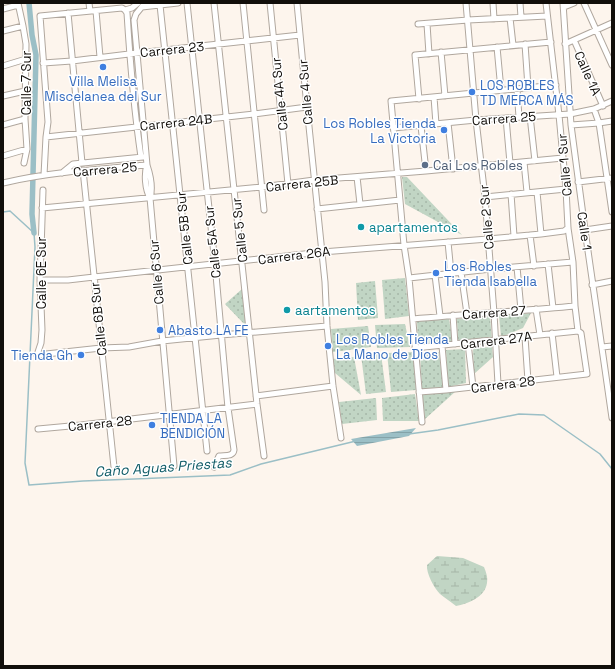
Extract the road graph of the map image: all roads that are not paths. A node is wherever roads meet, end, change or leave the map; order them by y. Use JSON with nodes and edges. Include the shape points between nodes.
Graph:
{"nodes":[{"id":1,"x":89,"y":3,"type":"edge"},
{"id":2,"x":178,"y":3,"type":"edge"},
{"id":3,"x":187,"y":3,"type":"edge"},
{"id":4,"x":214,"y":3,"type":"edge"},
{"id":5,"x":243,"y":3,"type":"edge"},
{"id":6,"x":270,"y":3,"type":"edge"},
{"id":7,"x":297,"y":3,"type":"edge"},
{"id":8,"x":466,"y":3,"type":"edge"},
{"id":9,"x":493,"y":3,"type":"edge"},
{"id":10,"x":520,"y":3,"type":"edge"},
{"id":11,"x":546,"y":3,"type":"edge"},
{"id":12,"x":574,"y":3,"type":"edge"},
{"id":13,"x":584,"y":3,"type":"edge"},
{"id":14,"x":18,"y":4,"type":"edge"},
{"id":15,"x":141,"y":4,"type":"edge"},
{"id":16,"x":160,"y":5,"type":"junction"},
{"id":17,"x":563,"y":5,"type":"edge"},
{"id":18,"x":117,"y":6,"type":"edge"},
{"id":19,"x":3,"y":8,"type":"edge"},
{"id":20,"x":125,"y":10,"type":"junction"},
{"id":21,"x":93,"y":11,"type":"junction"},
{"id":22,"x":68,"y":13,"type":"junction"},
{"id":23,"x":548,"y":16,"type":"junction"},
{"id":24,"x":521,"y":17,"type":"junction"},
{"id":25,"x":510,"y":18,"type":"junction"},
{"id":26,"x":494,"y":19,"type":"junction"},
{"id":27,"x":468,"y":20,"type":"junction"},
{"id":28,"x":612,"y":23,"type":"edge"},
{"id":29,"x":418,"y":24,"type":"dead end"},
{"id":30,"x":427,"y":24,"type":"junction"},
{"id":31,"x":23,"y":26,"type":"junction"},
{"id":32,"x":596,"y":30,"type":"junction"},
{"id":33,"x":3,"y":31,"type":"edge"},
{"id":34,"x":300,"y":35,"type":"junction"},
{"id":35,"x":273,"y":38,"type":"junction"},
{"id":36,"x":574,"y":40,"type":"junction"},
{"id":37,"x":247,"y":41,"type":"junction"},
{"id":38,"x":551,"y":42,"type":"junction"},
{"id":39,"x":219,"y":44,"type":"junction"},
{"id":40,"x":525,"y":44,"type":"junction"},
{"id":41,"x":565,"y":44,"type":"junction"},
{"id":42,"x":513,"y":45,"type":"junction"},
{"id":43,"x":192,"y":47,"type":"junction"},
{"id":44,"x":497,"y":47,"type":"junction"},
{"id":45,"x":470,"y":49,"type":"junction"},
{"id":46,"x":165,"y":50,"type":"junction"},
{"id":47,"x":441,"y":52,"type":"junction"},
{"id":48,"x":137,"y":53,"type":"junction"},
{"id":49,"x":129,"y":54,"type":"junction"},
{"id":50,"x":429,"y":54,"type":"junction"},
{"id":51,"x":100,"y":57,"type":"junction"},
{"id":52,"x":26,"y":60,"type":"junction"},
{"id":53,"x":72,"y":61,"type":"junction"},
{"id":54,"x":43,"y":63,"type":"junction"},
{"id":55,"x":612,"y":65,"type":"edge"},
{"id":56,"x":3,"y":66,"type":"edge"},
{"id":57,"x":556,"y":85,"type":"junction"},
{"id":58,"x":528,"y":87,"type":"junction"},
{"id":59,"x":517,"y":88,"type":"junction"},
{"id":60,"x":501,"y":90,"type":"junction"},
{"id":61,"x":26,"y":91,"type":"junction"},
{"id":62,"x":474,"y":94,"type":"junction"},
{"id":63,"x":3,"y":96,"type":"edge"},
{"id":64,"x":445,"y":96,"type":"junction"},
{"id":65,"x":434,"y":97,"type":"junction"},
{"id":66,"x":419,"y":99,"type":"junction"},
{"id":67,"x":612,"y":102,"type":"edge"},
{"id":68,"x":603,"y":106,"type":"junction"},
{"id":69,"x":307,"y":107,"type":"junction"},
{"id":70,"x":594,"y":109,"type":"junction"},
{"id":71,"x":280,"y":111,"type":"junction"},
{"id":72,"x":254,"y":114,"type":"junction"},
{"id":73,"x":565,"y":114,"type":"junction"},
{"id":74,"x":530,"y":116,"type":"junction"},
{"id":75,"x":226,"y":117,"type":"junction"},
{"id":76,"x":519,"y":117,"type":"junction"},
{"id":77,"x":506,"y":118,"type":"junction"},
{"id":78,"x":25,"y":119,"type":"junction"},
{"id":79,"x":200,"y":120,"type":"junction"},
{"id":80,"x":476,"y":120,"type":"junction"},
{"id":81,"x":612,"y":121,"type":"edge"},
{"id":82,"x":173,"y":123,"type":"junction"},
{"id":83,"x":448,"y":123,"type":"junction"},
{"id":84,"x":599,"y":123,"type":"junction"},
{"id":85,"x":436,"y":124,"type":"junction"},
{"id":86,"x":3,"y":125,"type":"edge"},
{"id":87,"x":571,"y":125,"type":"junction"},
{"id":88,"x":143,"y":126,"type":"junction"},
{"id":89,"x":421,"y":126,"type":"junction"},
{"id":90,"x":137,"y":127,"type":"junction"},
{"id":91,"x":393,"y":128,"type":"junction"},
{"id":92,"x":79,"y":133,"type":"junction"},
{"id":93,"x":46,"y":137,"type":"junction"},
{"id":94,"x":27,"y":149,"type":"junction"},
{"id":95,"x":3,"y":156,"type":"edge"},
{"id":96,"x":143,"y":157,"type":"junction"},
{"id":97,"x":563,"y":158,"type":"junction"},
{"id":98,"x":534,"y":161,"type":"junction"},
{"id":99,"x":524,"y":162,"type":"junction"},
{"id":100,"x":24,"y":163,"type":"dead end"},
{"id":101,"x":82,"y":163,"type":"junction"},
{"id":102,"x":510,"y":163,"type":"junction"},
{"id":103,"x":147,"y":165,"type":"junction"},
{"id":104,"x":481,"y":166,"type":"junction"},
{"id":105,"x":453,"y":169,"type":"junction"},
{"id":106,"x":83,"y":170,"type":"junction"},
{"id":107,"x":426,"y":171,"type":"junction"},
{"id":108,"x":62,"y":173,"type":"junction"},
{"id":109,"x":398,"y":173,"type":"junction"},
{"id":110,"x":42,"y":176,"type":"junction"},
{"id":111,"x":357,"y":177,"type":"junction"},
{"id":112,"x":610,"y":178,"type":"edge"},
{"id":113,"x":314,"y":180,"type":"junction"},
{"id":114,"x":578,"y":182,"type":"junction"},
{"id":115,"x":3,"y":183,"type":"edge"},
{"id":116,"x":288,"y":184,"type":"junction"},
{"id":117,"x":262,"y":187,"type":"junction"},
{"id":118,"x":566,"y":189,"type":"junction"},
{"id":119,"x":43,"y":190,"type":"dead end"},
{"id":120,"x":234,"y":190,"type":"junction"},
{"id":121,"x":207,"y":192,"type":"junction"},
{"id":122,"x":527,"y":192,"type":"junction"},
{"id":123,"x":537,"y":192,"type":"junction"},
{"id":124,"x":511,"y":194,"type":"junction"},
{"id":125,"x":180,"y":195,"type":"junction"},
{"id":126,"x":485,"y":196,"type":"junction"},
{"id":127,"x":150,"y":198,"type":"junction"},
{"id":128,"x":400,"y":200,"type":"junction"},
{"id":129,"x":86,"y":204,"type":"junction"},
{"id":130,"x":360,"y":204,"type":"junction"},
{"id":131,"x":42,"y":208,"type":"junction"},
{"id":132,"x":317,"y":209,"type":"junction"},
{"id":133,"x":264,"y":210,"type":"dead end"},
{"id":134,"x":612,"y":212,"type":"edge"},
{"id":135,"x":612,"y":226,"type":"edge"},
{"id":136,"x":568,"y":228,"type":"junction"},
{"id":137,"x":584,"y":230,"type":"junction"},
{"id":138,"x":541,"y":234,"type":"junction"},
{"id":139,"x":530,"y":235,"type":"junction"},
{"id":140,"x":514,"y":236,"type":"junction"},
{"id":141,"x":488,"y":239,"type":"junction"},
{"id":142,"x":448,"y":242,"type":"junction"},
{"id":143,"x":404,"y":245,"type":"junction"},
{"id":144,"x":322,"y":252,"type":"junction"},
{"id":145,"x":242,"y":261,"type":"junction"},
{"id":146,"x":573,"y":262,"type":"junction"},
{"id":147,"x":215,"y":264,"type":"junction"},
{"id":148,"x":548,"y":264,"type":"junction"},
{"id":149,"x":188,"y":266,"type":"junction"},
{"id":150,"x":534,"y":266,"type":"junction"},
{"id":151,"x":517,"y":267,"type":"junction"},
{"id":152,"x":490,"y":269,"type":"junction"},
{"id":153,"x":156,"y":270,"type":"junction"},
{"id":154,"x":462,"y":272,"type":"junction"},
{"id":155,"x":451,"y":273,"type":"junction"},
{"id":156,"x":435,"y":275,"type":"junction"},
{"id":157,"x":94,"y":278,"type":"junction"},
{"id":158,"x":409,"y":278,"type":"junction"},
{"id":159,"x":40,"y":280,"type":"junction"},
{"id":160,"x":612,"y":281,"type":"edge"},
{"id":161,"x":592,"y":285,"type":"junction"},
{"id":162,"x":575,"y":306,"type":"junction"},
{"id":163,"x":553,"y":308,"type":"junction"},
{"id":164,"x":536,"y":309,"type":"junction"},
{"id":165,"x":521,"y":310,"type":"junction"},
{"id":166,"x":494,"y":313,"type":"junction"},
{"id":167,"x":467,"y":314,"type":"junction"},
{"id":168,"x":453,"y":315,"type":"junction"},
{"id":169,"x":440,"y":316,"type":"junction"},
{"id":170,"x":413,"y":319,"type":"junction"},
{"id":171,"x":327,"y":326,"type":"junction"},
{"id":172,"x":578,"y":331,"type":"junction"},
{"id":173,"x":250,"y":332,"type":"junction"},
{"id":174,"x":552,"y":333,"type":"junction"},
{"id":175,"x":540,"y":334,"type":"junction"},
{"id":176,"x":221,"y":335,"type":"junction"},
{"id":177,"x":525,"y":337,"type":"junction"},
{"id":178,"x":195,"y":338,"type":"junction"},
{"id":179,"x":495,"y":340,"type":"junction"},
{"id":180,"x":162,"y":341,"type":"junction"},
{"id":181,"x":468,"y":343,"type":"junction"},
{"id":182,"x":455,"y":344,"type":"junction"},
{"id":183,"x":442,"y":346,"type":"junction"},
{"id":184,"x":612,"y":346,"type":"edge"},
{"id":185,"x":602,"y":347,"type":"junction"},
{"id":186,"x":101,"y":348,"type":"junction"},
{"id":187,"x":415,"y":348,"type":"junction"},
{"id":188,"x":587,"y":374,"type":"joint"},
{"id":189,"x":557,"y":377,"type":"junction"},
{"id":190,"x":528,"y":381,"type":"junction"},
{"id":191,"x":498,"y":384,"type":"junction"},
{"id":192,"x":333,"y":386,"type":"junction"},
{"id":193,"x":473,"y":387,"type":"junction"},
{"id":194,"x":446,"y":390,"type":"junction"},
{"id":195,"x":419,"y":392,"type":"junction"},
{"id":196,"x":256,"y":396,"type":"junction"},
{"id":197,"x":257,"y":404,"type":"junction"},
{"id":198,"x":228,"y":408,"type":"junction"},
{"id":199,"x":611,"y":410,"type":"edge"},
{"id":200,"x":203,"y":411,"type":"junction"},
{"id":201,"x":169,"y":415,"type":"junction"},
{"id":202,"x":612,"y":418,"type":"edge"},
{"id":203,"x":109,"y":422,"type":"junction"},
{"id":204,"x":422,"y":422,"type":"dead end"},
{"id":205,"x":38,"y":429,"type":"dead end"},
{"id":206,"x":341,"y":438,"type":"dead end"},
{"id":207,"x":207,"y":451,"type":"dead end"},
{"id":208,"x":264,"y":456,"type":"dead end"},
{"id":209,"x":174,"y":466,"type":"dead end"},
{"id":210,"x":114,"y":467,"type":"dead end"},
{"id":211,"x":214,"y":467,"type":"dead end"}],
"edges":[{"from":1,"to":21,"type":"street"},
{"from":2,"to":16,"type":"street"},
{"from":3,"to":43,"type":"street","name":"Calle 5A Sur"},
{"from":4,"to":39,"type":"street","name":"Calle 5 Sur"},
{"from":5,"to":37,"type":"street"},
{"from":6,"to":35,"type":"street","name":"Calle 4A Sur"},
{"from":7,"to":34,"type":"street","name":"Calle 4 Sur"},
{"from":8,"to":27,"type":"street","name":"Calle 2 Sur"},
{"from":9,"to":26,"type":"street"},
{"from":10,"to":24,"type":"street"},
{"from":11,"to":23,"type":"street","name":"Calle 1 Sur"},
{"from":12,"to":17,"type":"street"},
{"from":13,"to":32,"type":"street"},
{"from":14,"to":19,"type":"street"},
{"from":14,"to":31,"type":"street","name":"Calle 7 Sur"},
{"from":15,"to":16,"type":"street"},
{"from":15,"to":20,"type":"street"},
{"from":15,"to":48,"type":"street","name":"Calle 6 Sur","via":[[134,20]]},
{"from":16,"to":46,"type":"street","name":"Calle 5B Sur"},
{"from":17,"to":41,"type":"street","name":"Calle 1A"},
{"from":18,"to":20,"type":"street"},
{"from":18,"to":21,"type":"street"},
{"from":20,"to":49,"type":"street"},
{"from":21,"to":22,"type":"street"},
{"from":21,"to":51,"type":"street"},
{"from":22,"to":53,"type":"street"},
{"from":22,"to":54,"type":"street","via":[[40,16]]},
{"from":23,"to":24,"type":"street"},
{"from":23,"to":38,"type":"street","name":"Calle 1 Sur"},
{"from":24,"to":25,"type":"street"},
{"from":25,"to":26,"type":"street"},
{"from":25,"to":42,"type":"street"},
{"from":26,"to":27,"type":"street"},
{"from":27,"to":30,"type":"street"},
{"from":27,"to":45,"type":"street","name":"Calle 2 Sur"},
{"from":28,"to":32,"type":"street"},
{"from":29,"to":30,"type":"street"},
{"from":30,"to":50,"type":"street"},
{"from":31,"to":33,"type":"street"},
{"from":31,"to":52,"type":"street","name":"Calle 7 Sur"},
{"from":32,"to":36,"type":"street"},
{"from":32,"to":55,"type":"street"},
{"from":34,"to":35,"type":"street","name":"Carrera 23"},
{"from":34,"to":69,"type":"street","name":"Calle 4 Sur"},
{"from":35,"to":37,"type":"street","name":"Carrera 23"},
{"from":35,"to":71,"type":"street","name":"Calle 4A Sur"},
{"from":36,"to":41,"type":"street"},
{"from":36,"to":68,"type":"street","name":"Calle 1A"},
{"from":37,"to":39,"type":"street","name":"Carrera 23"},
{"from":37,"to":72,"type":"street"},
{"from":38,"to":40,"type":"street"},
{"from":38,"to":57,"type":"street","name":"Calle 1 Sur"},
{"from":39,"to":43,"type":"street","name":"Carrera 23"},
{"from":39,"to":75,"type":"street","name":"Calle 5 Sur"},
{"from":40,"to":42,"type":"street"},
{"from":40,"to":58,"type":"street"},
{"from":41,"to":73,"type":"street","name":"Calle 1"},
{"from":42,"to":44,"type":"street"},
{"from":43,"to":46,"type":"street","name":"Carrera 23"},
{"from":43,"to":79,"type":"street","name":"Calle 5A Sur"},
{"from":44,"to":45,"type":"street"},
{"from":44,"to":60,"type":"street"},
{"from":45,"to":47,"type":"street"},
{"from":45,"to":62,"type":"street","name":"Calle 2 Sur"},
{"from":46,"to":48,"type":"street","name":"Carrera 23"},
{"from":46,"to":82,"type":"street","name":"Calle 5B Sur"},
{"from":47,"to":50,"type":"street"},
{"from":47,"to":64,"type":"street"},
{"from":48,"to":49,"type":"street","name":"Carrera 23"},
{"from":48,"to":88,"type":"street","name":"Calle 6 Sur"},
{"from":49,"to":51,"type":"street","name":"Carrera 23"},
{"from":49,"to":90,"type":"street"},
{"from":50,"to":66,"type":"street","via":[[415,55]]},
{"from":51,"to":53,"type":"street","name":"Carrera 23"},
{"from":52,"to":56,"type":"street"},
{"from":52,"to":61,"type":"street","name":"Calle 7 Sur"},
{"from":53,"to":54,"type":"street","name":"Carrera 23"},
{"from":53,"to":92,"type":"street"},
{"from":54,"to":93,"type":"street","via":[[48,122]]},
{"from":57,"to":58,"type":"street"},
{"from":57,"to":73,"type":"street","name":"Calle 1 Sur"},
{"from":58,"to":59,"type":"street"},
{"from":59,"to":60,"type":"street"},
{"from":59,"to":76,"type":"street"},
{"from":60,"to":62,"type":"street"},
{"from":61,"to":63,"type":"street"},
{"from":61,"to":78,"type":"street","name":"Calle 7 Sur"},
{"from":62,"to":64,"type":"street"},
{"from":62,"to":80,"type":"street","name":"Calle 2 Sur"},
{"from":64,"to":65,"type":"street"},
{"from":65,"to":66,"type":"street"},
{"from":65,"to":85,"type":"street"},
{"from":66,"to":91,"type":"street","via":[[391,101]]},
{"from":67,"to":68,"type":"street","name":"Carrera 25"},
{"from":68,"to":70,"type":"street","name":"Carrera 25"},
{"from":69,"to":71,"type":"street","name":"Carrera 24B"},
{"from":69,"to":113,"type":"street","name":"Calle 4 Sur"},
{"from":70,"to":73,"type":"street","name":"Carrera 25"},
{"from":70,"to":84,"type":"street","name":"Calle 1A"},
{"from":71,"to":72,"type":"street","name":"Carrera 24B"},
{"from":71,"to":116,"type":"street","name":"Calle 4A Sur"},
{"from":72,"to":75,"type":"street","name":"Carrera 24B"},
{"from":72,"to":117,"type":"street"},
{"from":73,"to":74,"type":"street","name":"Carrera 25"},
{"from":73,"to":87,"type":"street","name":"Calle 1"},
{"from":73,"to":97,"type":"street","name":"Calle 1 Sur"},
{"from":74,"to":76,"type":"street","name":"Carrera 25"},
{"from":74,"to":98,"type":"street"},
{"from":75,"to":79,"type":"street","name":"Carrera 24B"},
{"from":75,"to":120,"type":"street","name":"Calle 5 Sur"},
{"from":76,"to":77,"type":"street","name":"Carrera 25"},
{"from":77,"to":80,"type":"street","name":"Carrera 25"},
{"from":77,"to":102,"type":"street"},
{"from":78,"to":86,"type":"street"},
{"from":78,"to":94,"type":"street","name":"Calle 7 Sur"},
{"from":79,"to":82,"type":"street","name":"Carrera 24B"},
{"from":79,"to":121,"type":"street","name":"Calle 5A Sur"},
{"from":80,"to":83,"type":"street","name":"Carrera 25"},
{"from":80,"to":104,"type":"street","name":"Calle 2 Sur"},
{"from":81,"to":84,"type":"street"},
{"from":82,"to":88,"type":"street","name":"Carrera 24B"},
{"from":82,"to":125,"type":"street","name":"Calle 5B Sur"},
{"from":83,"to":85,"type":"street","name":"Carrera 25"},
{"from":83,"to":105,"type":"street"},
{"from":84,"to":87,"type":"street"},
{"from":84,"to":112,"type":"street","name":"Calle 1A"},
{"from":85,"to":89,"type":"street","name":"Carrera 25"},
{"from":87,"to":114,"type":"street","name":"Calle 1"},
{"from":88,"to":90,"type":"street","name":"Carrera 24B"},
{"from":88,"to":96,"type":"street","name":"Calle 6 Sur"},
{"from":89,"to":91,"type":"street","name":"Carrera 25"},
{"from":89,"to":107,"type":"street"},
{"from":90,"to":92,"type":"street","name":"Carrera 24B"},
{"from":90,"to":96,"type":"street"},
{"from":91,"to":109,"type":"street"},
{"from":92,"to":93,"type":"street","name":"Carrera 24B"},
{"from":92,"to":101,"type":"street"},
{"from":93,"to":110,"type":"street"},
{"from":94,"to":95,"type":"street"},
{"from":94,"to":100,"type":"street","name":"Calle 7 Sur"},
{"from":96,"to":101,"type":"street","name":"Carrera 25"},
{"from":96,"to":103,"type":"street","name":"Calle 6 Sur"},
{"from":97,"to":98,"type":"street","name":"Carrera 25B"},
{"from":97,"to":118,"type":"street","name":"Calle 1 Sur"},
{"from":98,"to":99,"type":"street","name":"Carrera 25B"},
{"from":99,"to":102,"type":"street","name":"Carrera 25B"},
{"from":99,"to":122,"type":"street"},
{"from":101,"to":108,"type":"street","name":"Carrera 25","via":[[73,164]]},
{"from":102,"to":104,"type":"street","name":"Carrera 25B"},
{"from":103,"to":106,"type":"street","name":"Carrera 25"},
{"from":103,"to":127,"type":"street","name":"Calle 6 Sur"},
{"from":104,"to":105,"type":"street","name":"Carrera 25B"},
{"from":104,"to":126,"type":"street","name":"Calle 2 Sur"},
{"from":105,"to":107,"type":"street","name":"Carrera 25B"},
{"from":106,"to":108,"type":"street","name":"Carrera 25"},
{"from":106,"to":129,"type":"street","name":"Calle 6B Sur"},
{"from":107,"to":109,"type":"street","name":"Carrera 25B"},
{"from":108,"to":110,"type":"street","name":"Carrera 25"},
{"from":109,"to":111,"type":"street","name":"Carrera 25B"},
{"from":109,"to":128,"type":"street"},
{"from":110,"to":115,"type":"street","name":"Carrera 25"},
{"from":111,"to":113,"type":"street","name":"Carrera 25B"},
{"from":111,"to":130,"type":"street"},
{"from":112,"to":114,"type":"street"},
{"from":112,"to":134,"type":"street","name":"Calle 1A"},
{"from":113,"to":116,"type":"street","name":"Carrera 25B"},
{"from":113,"to":132,"type":"street","name":"Calle 4 Sur"},
{"from":114,"to":137,"type":"street","name":"Calle 1"},
{"from":116,"to":117,"type":"street","name":"Carrera 25B"},
{"from":117,"to":120,"type":"street","name":"Carrera 25B"},
{"from":117,"to":133,"type":"street"},
{"from":118,"to":123,"type":"street"},
{"from":118,"to":136,"type":"street","name":"Calle 1 Sur"},
{"from":119,"to":131,"type":"street","name":"Calle 6E Sur"},
{"from":120,"to":121,"type":"street","name":"Carrera 25B"},
{"from":120,"to":145,"type":"street","name":"Calle 5 Sur"},
{"from":121,"to":125,"type":"street","name":"Carrera 25B"},
{"from":121,"to":147,"type":"street","name":"Calle 5A Sur"},
{"from":122,"to":123,"type":"street"},
{"from":122,"to":124,"type":"street"},
{"from":123,"to":138,"type":"street"},
{"from":124,"to":126,"type":"street"},
{"from":124,"to":140,"type":"street"},
{"from":125,"to":127,"type":"street","name":"Carrera 25B"},
{"from":125,"to":149,"type":"street","name":"Calle 5B Sur"},
{"from":126,"to":141,"type":"street","name":"Calle 2 Sur"},
{"from":127,"to":129,"type":"street","name":"Carrera 25B"},
{"from":127,"to":153,"type":"street","name":"Calle 6 Sur"},
{"from":128,"to":130,"type":"street"},
{"from":128,"to":143,"type":"street"},
{"from":129,"to":131,"type":"street","name":"Carrera 25B"},
{"from":129,"to":157,"type":"street","name":"Calle 6B Sur"},
{"from":130,"to":132,"type":"street"},
{"from":131,"to":159,"type":"street","name":"Calle 6E Sur"},
{"from":132,"to":144,"type":"street","name":"Calle 4 Sur"},
{"from":135,"to":137,"type":"street"},
{"from":136,"to":138,"type":"street","name":"Carrera 26A","via":[[564,231]]},
{"from":136,"to":146,"type":"street","name":"Calle 1 Sur"},
{"from":137,"to":161,"type":"street","name":"Calle 1"},
{"from":138,"to":139,"type":"street","name":"Carrera 26A"},
{"from":139,"to":140,"type":"street","name":"Carrera 26A"},
{"from":139,"to":150,"type":"street"},
{"from":140,"to":141,"type":"street","name":"Carrera 26A"},
{"from":141,"to":142,"type":"street","name":"Carrera 26A"},
{"from":141,"to":152,"type":"street","name":"Calle 2 Sur"},
{"from":142,"to":143,"type":"street","name":"Carrera 26A"},
{"from":142,"to":155,"type":"street"},
{"from":143,"to":144,"type":"street","name":"Carrera 26A"},
{"from":143,"to":158,"type":"street"},
{"from":144,"to":145,"type":"street","name":"Carrera 26A"},
{"from":144,"to":171,"type":"street","name":"Calle 4 Sur"},
{"from":145,"to":147,"type":"street","name":"Carrera 26A"},
{"from":145,"to":173,"type":"street","name":"Calle 5 Sur"},
{"from":146,"to":148,"type":"street"},
{"from":146,"to":162,"type":"street","name":"Calle 1 Sur"},
{"from":147,"to":149,"type":"street","name":"Carrera 26A"},
{"from":147,"to":176,"type":"street","name":"Calle 5A Sur"},
{"from":148,"to":150,"type":"street"},
{"from":148,"to":163,"type":"street"},
{"from":149,"to":153,"type":"street","name":"Carrera 26A"},
{"from":149,"to":178,"type":"street","name":"Calle 5B Sur"},
{"from":150,"to":151,"type":"street"},
{"from":151,"to":152,"type":"street"},
{"from":151,"to":165,"type":"street"},
{"from":152,"to":154,"type":"street"},
{"from":152,"to":166,"type":"street","name":"Calle 2 Sur"},
{"from":153,"to":157,"type":"street","name":"Carrera 26A"},
{"from":153,"to":180,"type":"street","name":"Calle 6 Sur"},
{"from":154,"to":155,"type":"street"},
{"from":154,"to":167,"type":"street"},
{"from":155,"to":156,"type":"street"},
{"from":156,"to":158,"type":"street"},
{"from":156,"to":169,"type":"street"},
{"from":157,"to":159,"type":"street","name":"Carrera 26A"},
{"from":157,"to":186,"type":"street","name":"Calle 6B Sur"},
{"from":158,"to":170,"type":"street"},
{"from":159,"to":186,"type":"street","name":"Calle 6E Sur","via":[[42,330],[37,355]]},
{"from":160,"to":161,"type":"street"},
{"from":161,"to":185,"type":"street","name":"Calle 1"},
{"from":162,"to":163,"type":"street","name":"Carrera 27"},
{"from":162,"to":172,"type":"street","name":"Calle 1 Sur"},
{"from":163,"to":164,"type":"street","name":"Carrera 27"},
{"from":164,"to":165,"type":"street","name":"Carrera 27"},
{"from":164,"to":175,"type":"street"},
{"from":165,"to":166,"type":"street","name":"Carrera 27"},
{"from":166,"to":167,"type":"street","name":"Carrera 27"},
{"from":166,"to":179,"type":"street","name":"Calle 2 Sur"},
{"from":167,"to":168,"type":"street","name":"Carrera 27"},
{"from":168,"to":169,"type":"street","name":"Carrera 27"},
{"from":168,"to":182,"type":"street"},
{"from":169,"to":170,"type":"street","name":"Carrera 27"},
{"from":170,"to":187,"type":"street"},
{"from":171,"to":173,"type":"street"},
{"from":171,"to":192,"type":"street","name":"Calle 4 Sur"},
{"from":172,"to":174,"type":"street","name":"Carrera 27A"},
{"from":172,"to":188,"type":"street","name":"Calle 1 Sur","via":[[581,333]]},
{"from":173,"to":176,"type":"street"},
{"from":173,"to":196,"type":"street","name":"Calle 5 Sur"},
{"from":174,"to":175,"type":"street","name":"Carrera 27A"},
{"from":174,"to":189,"type":"street"},
{"from":175,"to":177,"type":"street","name":"Carrera 27A"},
{"from":176,"to":178,"type":"street"},
{"from":176,"to":198,"type":"street","name":"Calle 5A Sur"},
{"from":177,"to":179,"type":"street","name":"Carrera 27A"},
{"from":177,"to":190,"type":"street"},
{"from":178,"to":180,"type":"street"},
{"from":178,"to":200,"type":"street","name":"Calle 5B Sur"},
{"from":179,"to":181,"type":"street","name":"Carrera 27A"},
{"from":179,"to":191,"type":"street","name":"Calle 2 Sur"},
{"from":180,"to":186,"type":"street","via":[[129,347]]},
{"from":180,"to":201,"type":"street","name":"Calle 6 Sur"},
{"from":181,"to":182,"type":"street","name":"Carrera 27A"},
{"from":181,"to":193,"type":"street"},
{"from":182,"to":183,"type":"street","name":"Carrera 27A"},
{"from":183,"to":187,"type":"street","name":"Carrera 27A"},
{"from":183,"to":194,"type":"street"},
{"from":184,"to":185,"type":"street"},
{"from":185,"to":199,"type":"street","name":"Calle 1"},
{"from":186,"to":203,"type":"street","name":"Calle 6B Sur"},
{"from":187,"to":195,"type":"street"},
{"from":188,"to":189,"type":"street","name":"Carrera 28"},
{"from":189,"to":190,"type":"street","name":"Carrera 28"},
{"from":190,"to":191,"type":"street","name":"Carrera 28"},
{"from":191,"to":193,"type":"street","name":"Carrera 28"},
{"from":192,"to":196,"type":"street"},
{"from":192,"to":206,"type":"street","name":"Calle 4 Sur"},
{"from":193,"to":194,"type":"street","name":"Carrera 28"},
{"from":194,"to":195,"type":"street","name":"Carrera 28"},
{"from":195,"to":204,"type":"street"},
{"from":196,"to":197,"type":"street","name":"Calle 5 Sur"},
{"from":197,"to":198,"type":"street","name":"Carrera 28"},
{"from":197,"to":208,"type":"street","name":"Calle 5 Sur"},
{"from":198,"to":200,"type":"street","name":"Carrera 28"},
{"from":198,"to":211,"type":"street","name":"Calle 5A Sur","via":[[234,450],[231,455],[219,456]]},
{"from":199,"to":202,"type":"street","name":"Calle 1"},
{"from":200,"to":201,"type":"street","name":"Carrera 28"},
{"from":200,"to":207,"type":"street","name":"Calle 5B Sur"},
{"from":201,"to":203,"type":"street","name":"Carrera 28"},
{"from":201,"to":209,"type":"street","name":"Calle 6 Sur"},
{"from":203,"to":205,"type":"street","name":"Carrera 28"},
{"from":203,"to":210,"type":"street","name":"Calle 6B Sur"}]}
